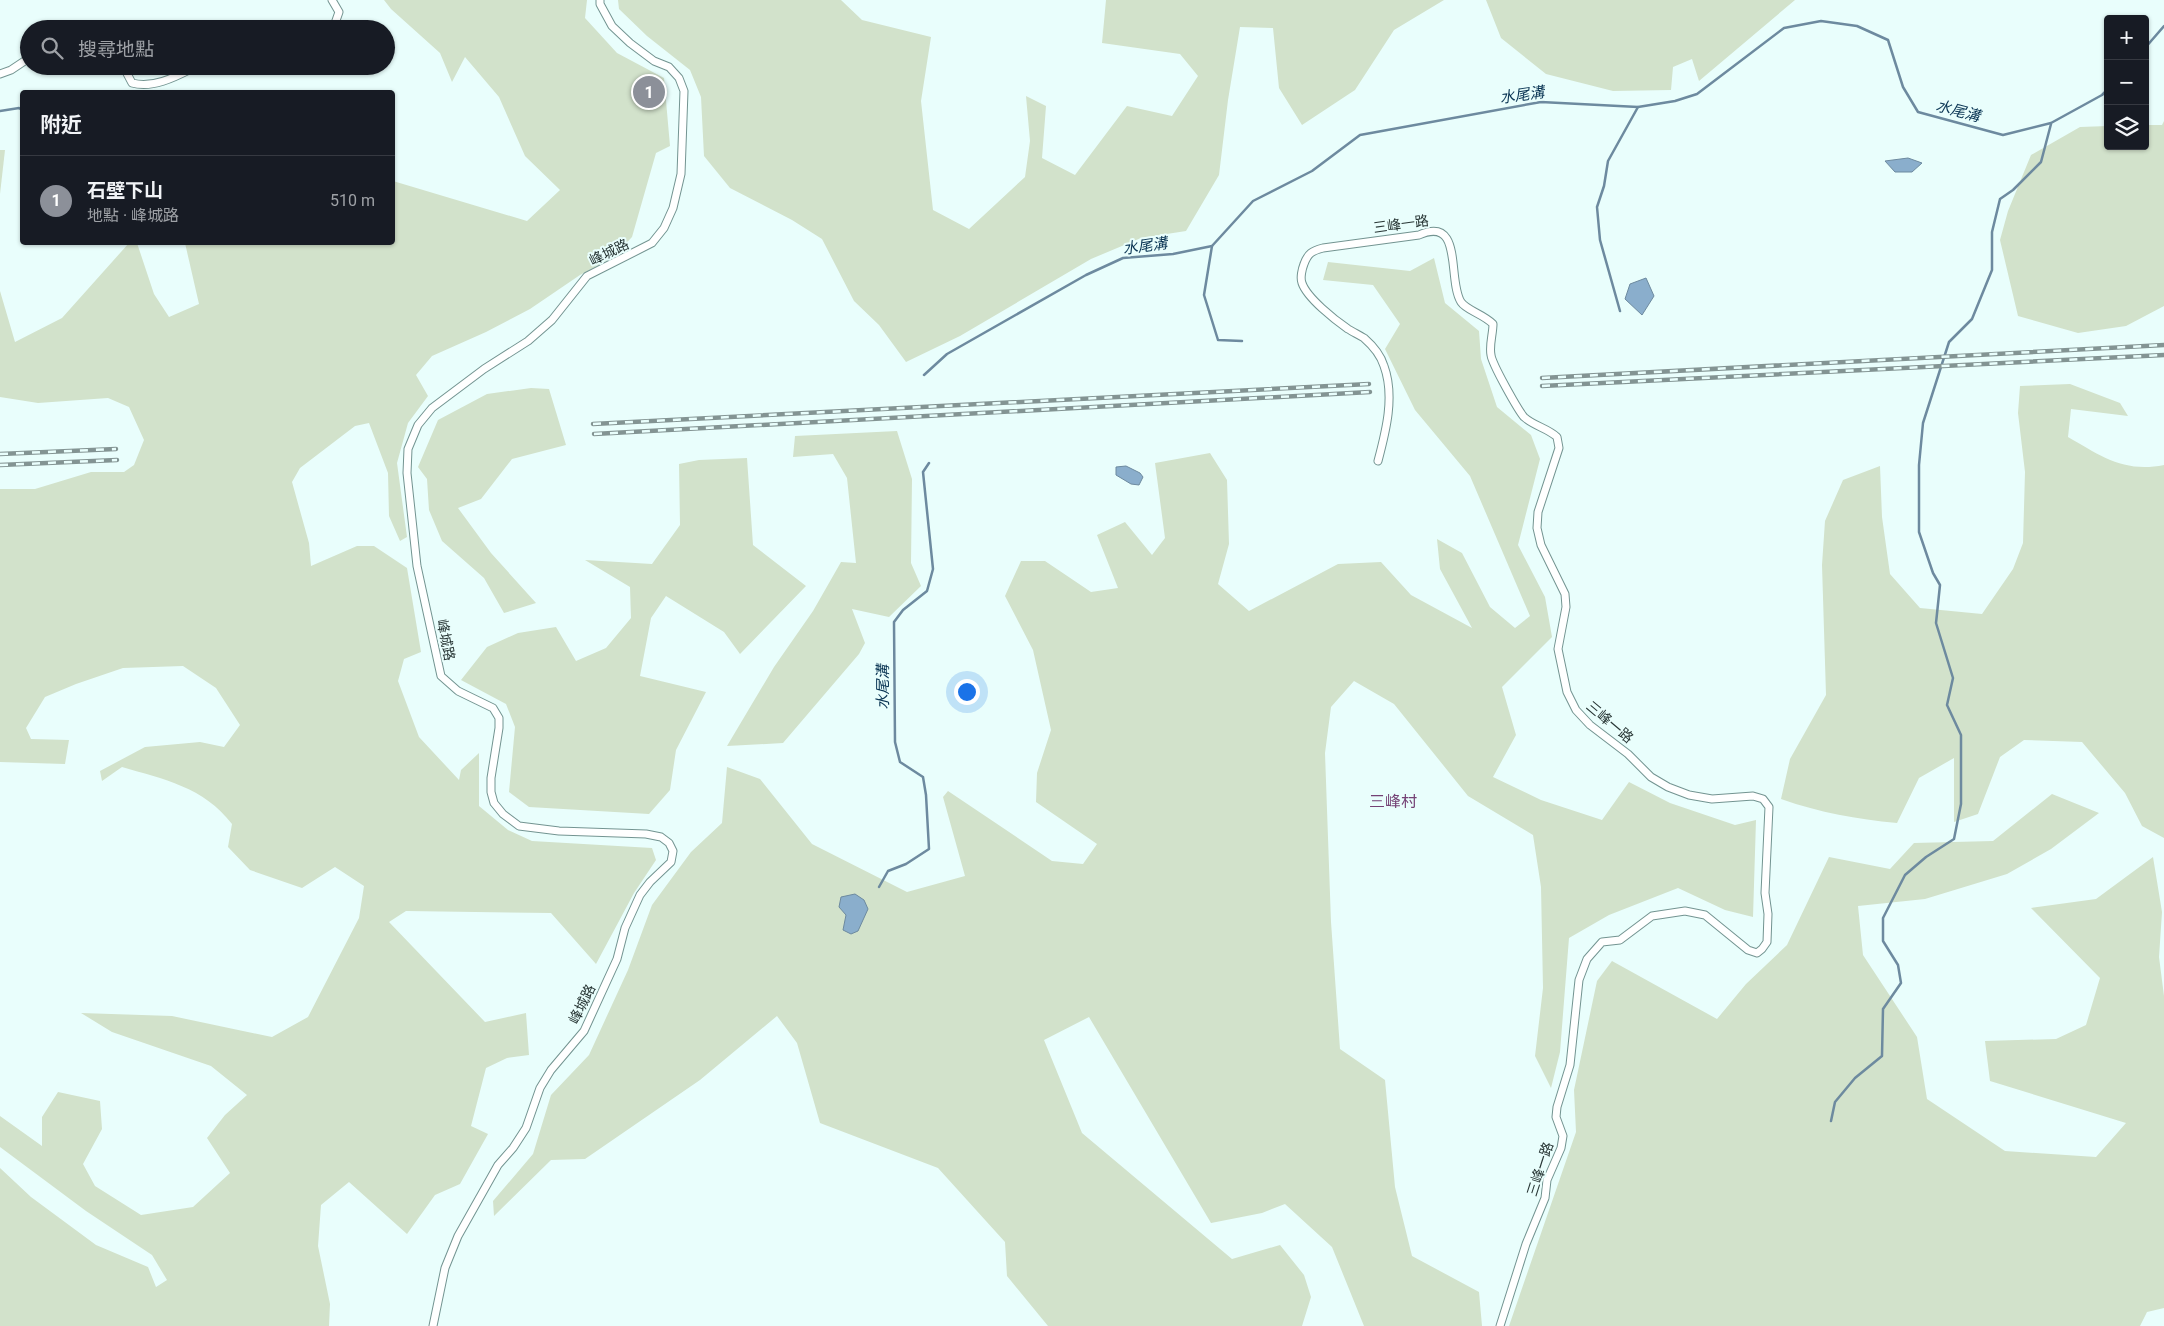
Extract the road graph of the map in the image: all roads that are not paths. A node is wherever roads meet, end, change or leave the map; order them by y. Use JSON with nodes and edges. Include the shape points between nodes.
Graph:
{"nodes":[{"id":1,"x":332,"y":0,"type":"edge"},
{"id":2,"x":600,"y":0,"type":"edge"},
{"id":3,"x":336,"y":20,"type":"edge"},
{"id":4,"x":20,"y":64,"type":"edge"},
{"id":5,"x":0,"y":74,"type":"edge"},
{"id":6,"x":128,"y":75,"type":"edge"},
{"id":7,"x":177,"y":75,"type":"edge"},
{"id":8,"x":1378,"y":461,"type":"dead end"},
{"id":9,"x":433,"y":1326,"type":"edge"},
{"id":10,"x":1500,"y":1326,"type":"edge"}],
"edges":[{"from":1,"to":3,"type":"street","via":[[339,12]]},
{"from":2,"to":9,"type":"street","name":"峰城路","via":[[612,26],[648,56],[669,67],[679,78],[684,91],[681,174],[673,208],[664,228],[652,243],[587,276],[552,320],[528,341],[432,408],[418,425],[408,449],[407,472],[417,566],[441,676],[458,691],[493,708],[499,718],[491,778],[494,804],[519,826],[646,834],[661,837],[674,851],[670,862],[640,895],[625,928],[618,959],[584,1031],[540,1088],[526,1128],[498,1165],[458,1236],[445,1268]]},
{"from":4,"to":5,"type":"street"},
{"from":6,"to":7,"type":"street","via":[[132,83],[141,85]]},
{"from":8,"to":10,"type":"street","name":"三峰一路","via":[[1388,416],[1388,379],[1384,365],[1364,339],[1329,315],[1307,292],[1302,282],[1303,268],[1312,251],[1419,235],[1430,230],[1441,232],[1453,252],[1456,292],[1462,304],[1486,316],[1492,324],[1491,355],[1522,415],[1557,437],[1559,448],[1538,512],[1537,528],[1565,594],[1566,607],[1558,649],[1567,692],[1576,710],[1651,778],[1668,787],[1712,799],[1753,796],[1763,799],[1769,807],[1765,893],[1767,942],[1762,949],[1757,953],[1748,950],[1705,915],[1685,911],[1652,916],[1620,940],[1602,942],[1587,959],[1579,980],[1570,1065],[1557,1107],[1556,1117],[1563,1136],[1561,1148]]}]}
